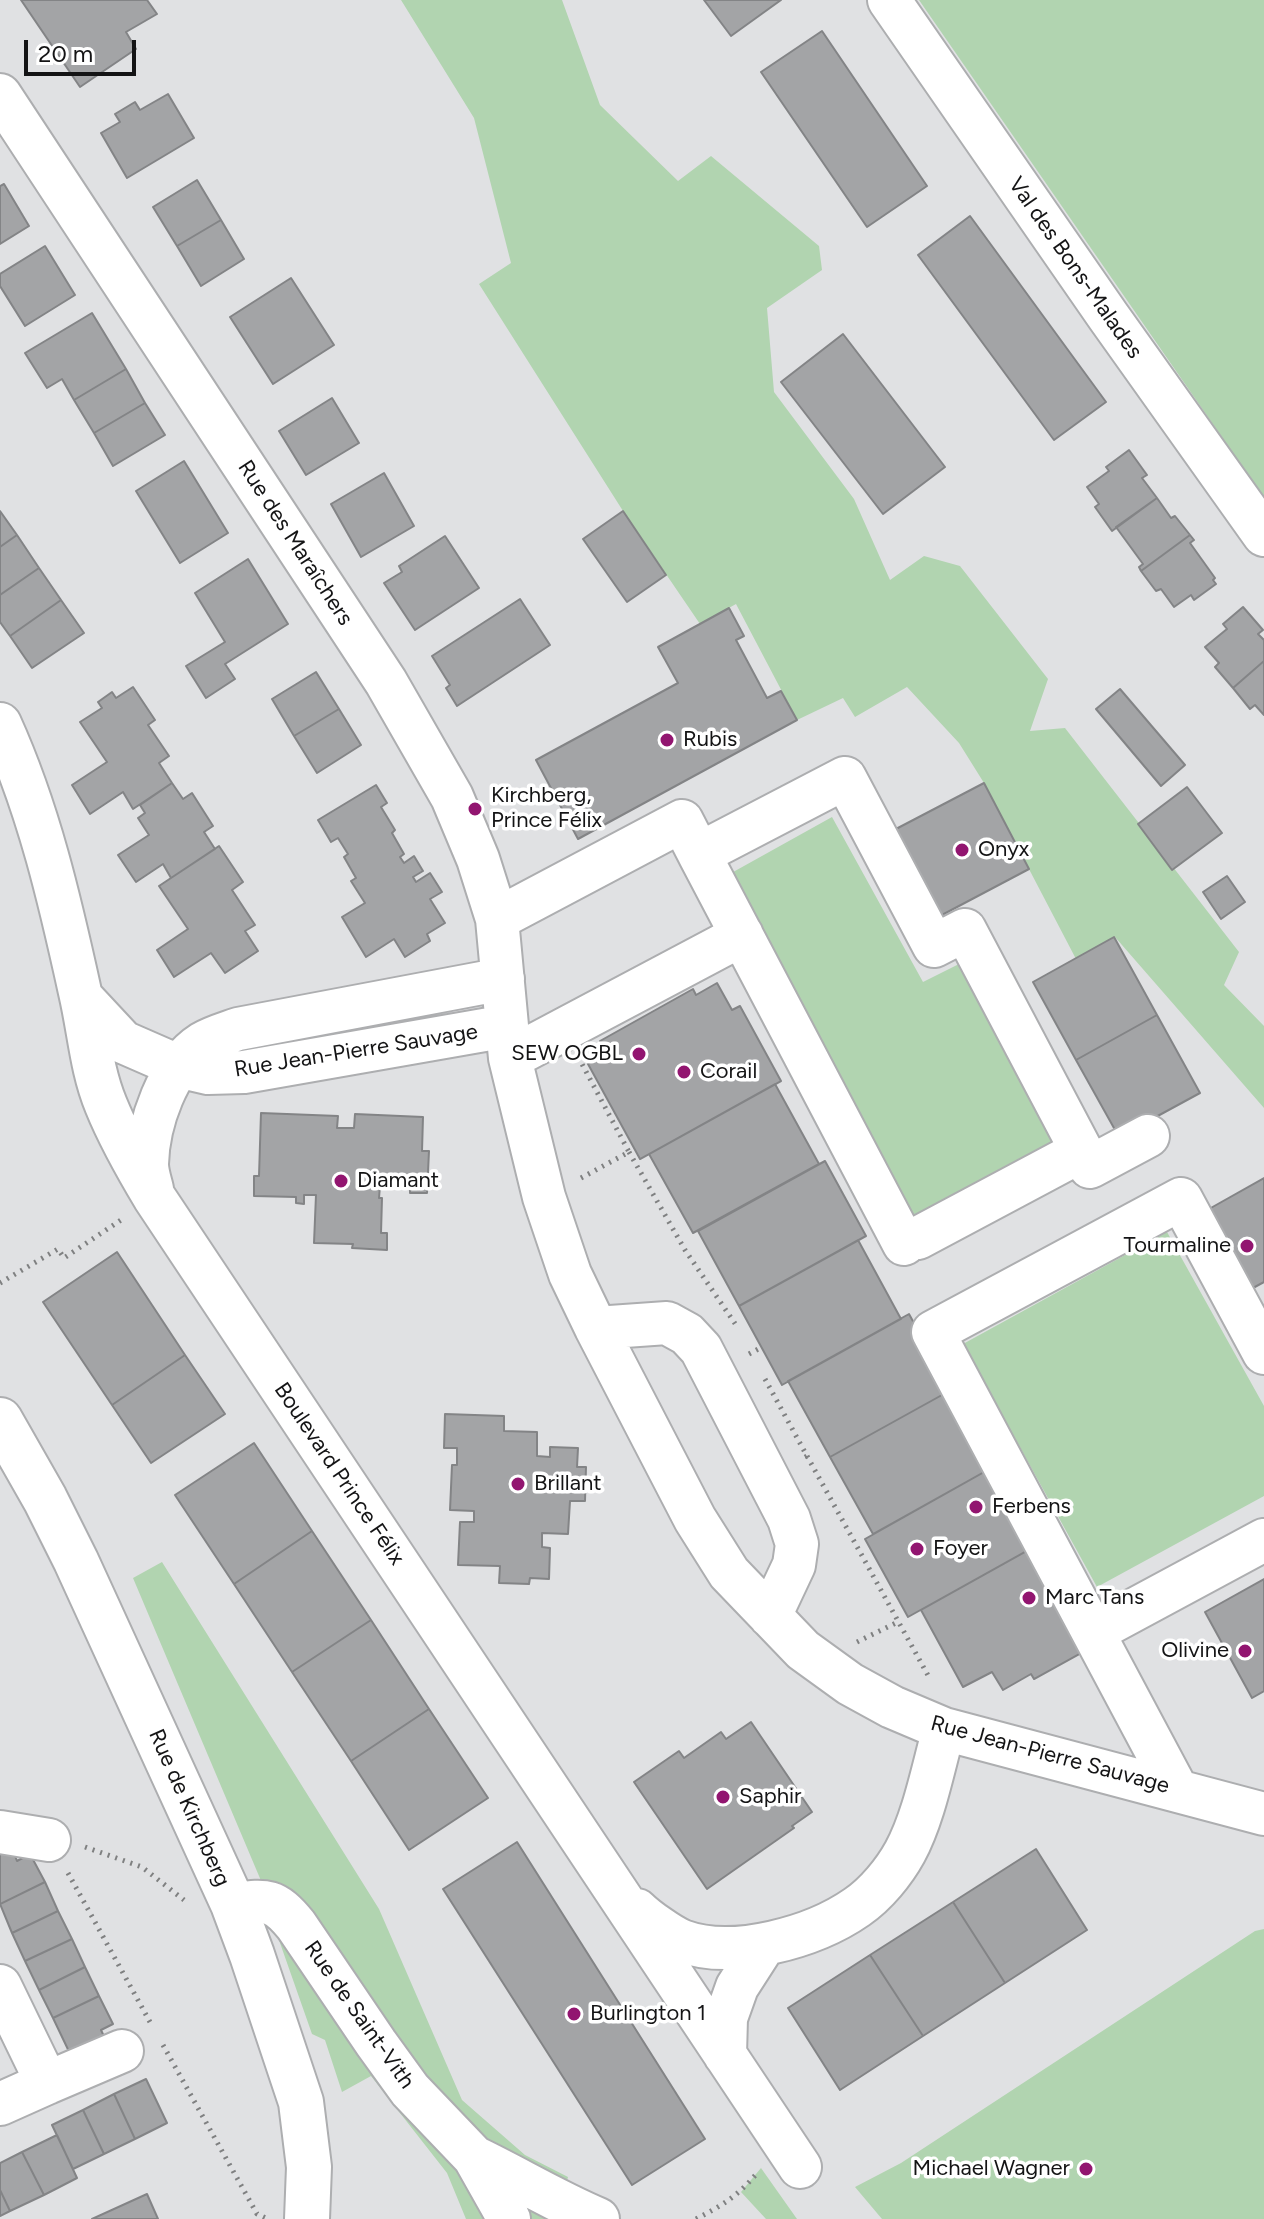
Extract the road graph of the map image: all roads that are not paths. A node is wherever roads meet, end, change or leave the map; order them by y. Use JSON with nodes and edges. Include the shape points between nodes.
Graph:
{"nodes":[{"id":1,"x":889,"y":0,"type":"edge"},
{"id":2,"x":0,"y":95,"type":"edge"},
{"id":3,"x":1264,"y":535,"type":"edge"},
{"id":4,"x":0,"y":724,"type":"edge"},
{"id":5,"x":699,"y":854,"type":"junction"},
{"id":6,"x":497,"y":919,"type":"junction"},
{"id":7,"x":742,"y":935,"type":"junction"},
{"id":8,"x":503,"y":979,"type":"junction"},
{"id":9,"x":82,"y":998,"type":"junction"},
{"id":10,"x":508,"y":1042,"type":"junction"},
{"id":11,"x":178,"y":1066,"type":"junction"},
{"id":12,"x":1148,"y":1136,"type":"dead end"},
{"id":13,"x":1070,"y":1157,"type":"dead end"},
{"id":14,"x":154,"y":1197,"type":"junction"},
{"id":15,"x":596,"y":1328,"type":"junction"},
{"id":16,"x":1264,"y":1353,"type":"edge"},
{"id":17,"x":0,"y":1420,"type":"edge"},
{"id":18,"x":1264,"y":1540,"type":"edge"},
{"id":19,"x":770,"y":1616,"type":"junction"},
{"id":20,"x":1093,"y":1632,"type":"junction"},
{"id":21,"x":940,"y":1710,"type":"junction"},
{"id":22,"x":1177,"y":1790,"type":"junction"},
{"id":23,"x":1264,"y":1814,"type":"edge"},
{"id":24,"x":0,"y":1832,"type":"edge"},
{"id":25,"x":49,"y":1840,"type":"road end"},
{"id":26,"x":606,"y":1876,"type":"junction"},
{"id":27,"x":233,"y":1904,"type":"junction"},
{"id":28,"x":764,"y":1945,"type":"junction"},
{"id":29,"x":0,"y":1986,"type":"edge"},
{"id":30,"x":144,"y":2037,"type":"road end"},
{"id":31,"x":725,"y":2055,"type":"junction"},
{"id":32,"x":47,"y":2083,"type":"junction"},
{"id":33,"x":0,"y":2104,"type":"edge"},
{"id":34,"x":474,"y":2157,"type":"junction"},
{"id":35,"x":794,"y":2158,"type":"road end"},
{"id":36,"x":307,"y":2219,"type":"edge"},
{"id":37,"x":509,"y":2219,"type":"edge"},
{"id":38,"x":598,"y":2219,"type":"edge"}],
"edges":[{"from":1,"to":3,"type":"street","name":"Val des Bons-Malades"},
{"from":2,"to":6,"type":"street","name":"Rue des Maraîchers","via":[[386,682],[452,797]]},
{"from":4,"to":9,"type":"street","name":"Boulevard Prince Félix","via":[[54,878]]},
{"from":5,"to":6,"type":"street","via":[[682,821]]},
{"from":5,"to":7,"type":"street"},
{"from":5,"to":12,"type":"street","via":[[845,778],[934,946],[965,930],[1090,1167]]},
{"from":6,"to":8,"type":"street","name":"Rue des Maraîchers"},
{"from":7,"to":10,"type":"street","via":[[583,1019]]},
{"from":7,"to":13,"type":"street","via":[[911,1241]]},
{"from":8,"to":10,"type":"street","name":"Rue des Maraîchers"},
{"from":8,"to":11,"type":"street","name":"Rue Jean-Pierre Sauvage","via":[[238,1029],[203,1043]]},
{"from":9,"to":11,"type":"street","name":"Rue Jean-Pierre Sauvage","via":[[123,1042]]},
{"from":9,"to":14,"type":"street","name":"Boulevard Prince Félix","via":[[105,1103]]},
{"from":10,"to":11,"type":"street","name":"Rue Jean-Pierre Sauvage","via":[[244,1072],[208,1073]]},
{"from":10,"to":15,"type":"street","name":"Rue Jean-Pierre Sauvage","via":[[544,1197],[570,1274]]},
{"from":11,"to":14,"type":"street","name":"Rue Jean-Pierre Sauvage","via":[[151,1130],[147,1167]]},
{"from":14,"to":26,"type":"street","name":"Boulevard Prince Félix"},
{"from":15,"to":19,"type":"street","name":"Rue Jean-Pierre Sauvage","via":[[695,1519],[729,1573]]},
{"from":15,"to":19,"type":"street","via":[[667,1323],[701,1349],[797,1544],[794,1565]]},
{"from":16,"to":20,"type":"street","via":[[1181,1199],[933,1332]]},
{"from":17,"to":27,"type":"main road","name":"Rue de Kirchberg","via":[[76,1561]]},
{"from":18,"to":20,"type":"street"},
{"from":19,"to":21,"type":"street","name":"Rue Jean-Pierre Sauvage","via":[[803,1650],[850,1684],[892,1707]]},
{"from":20,"to":22,"type":"street"},
{"from":21,"to":22,"type":"street","name":"Rue Jean-Pierre Sauvage"},
{"from":21,"to":28,"type":"street","via":[[924,1802],[905,1851],[883,1884],[822,1928]]},
{"from":22,"to":23,"type":"street","name":"Rue Jean-Pierre Sauvage"},
{"from":24,"to":25,"type":"street"},
{"from":26,"to":28,"type":"street","via":[[639,1913],[681,1941],[724,1949]]},
{"from":26,"to":31,"type":"street","name":"Boulevard Prince Félix"},
{"from":27,"to":34,"type":"street","name":"Rue de Saint-Vith","via":[[270,1902],[284,1910],[410,2090]]},
{"from":27,"to":36,"type":"main road","name":"Rue de Kirchberg","via":[[301,2102],[309,2167]]},
{"from":28,"to":31,"type":"street","via":[[737,1987],[726,2018]]},
{"from":29,"to":32,"type":"street"},
{"from":30,"to":32,"type":"street"},
{"from":31,"to":35,"type":"street","name":"Boulevard Prince Félix"},
{"from":32,"to":33,"type":"street"},
{"from":34,"to":37,"type":"street","name":"Rue de Saint-Vith"},
{"from":34,"to":38,"type":"street","name":"Rue de Saint-Vith"}]}
